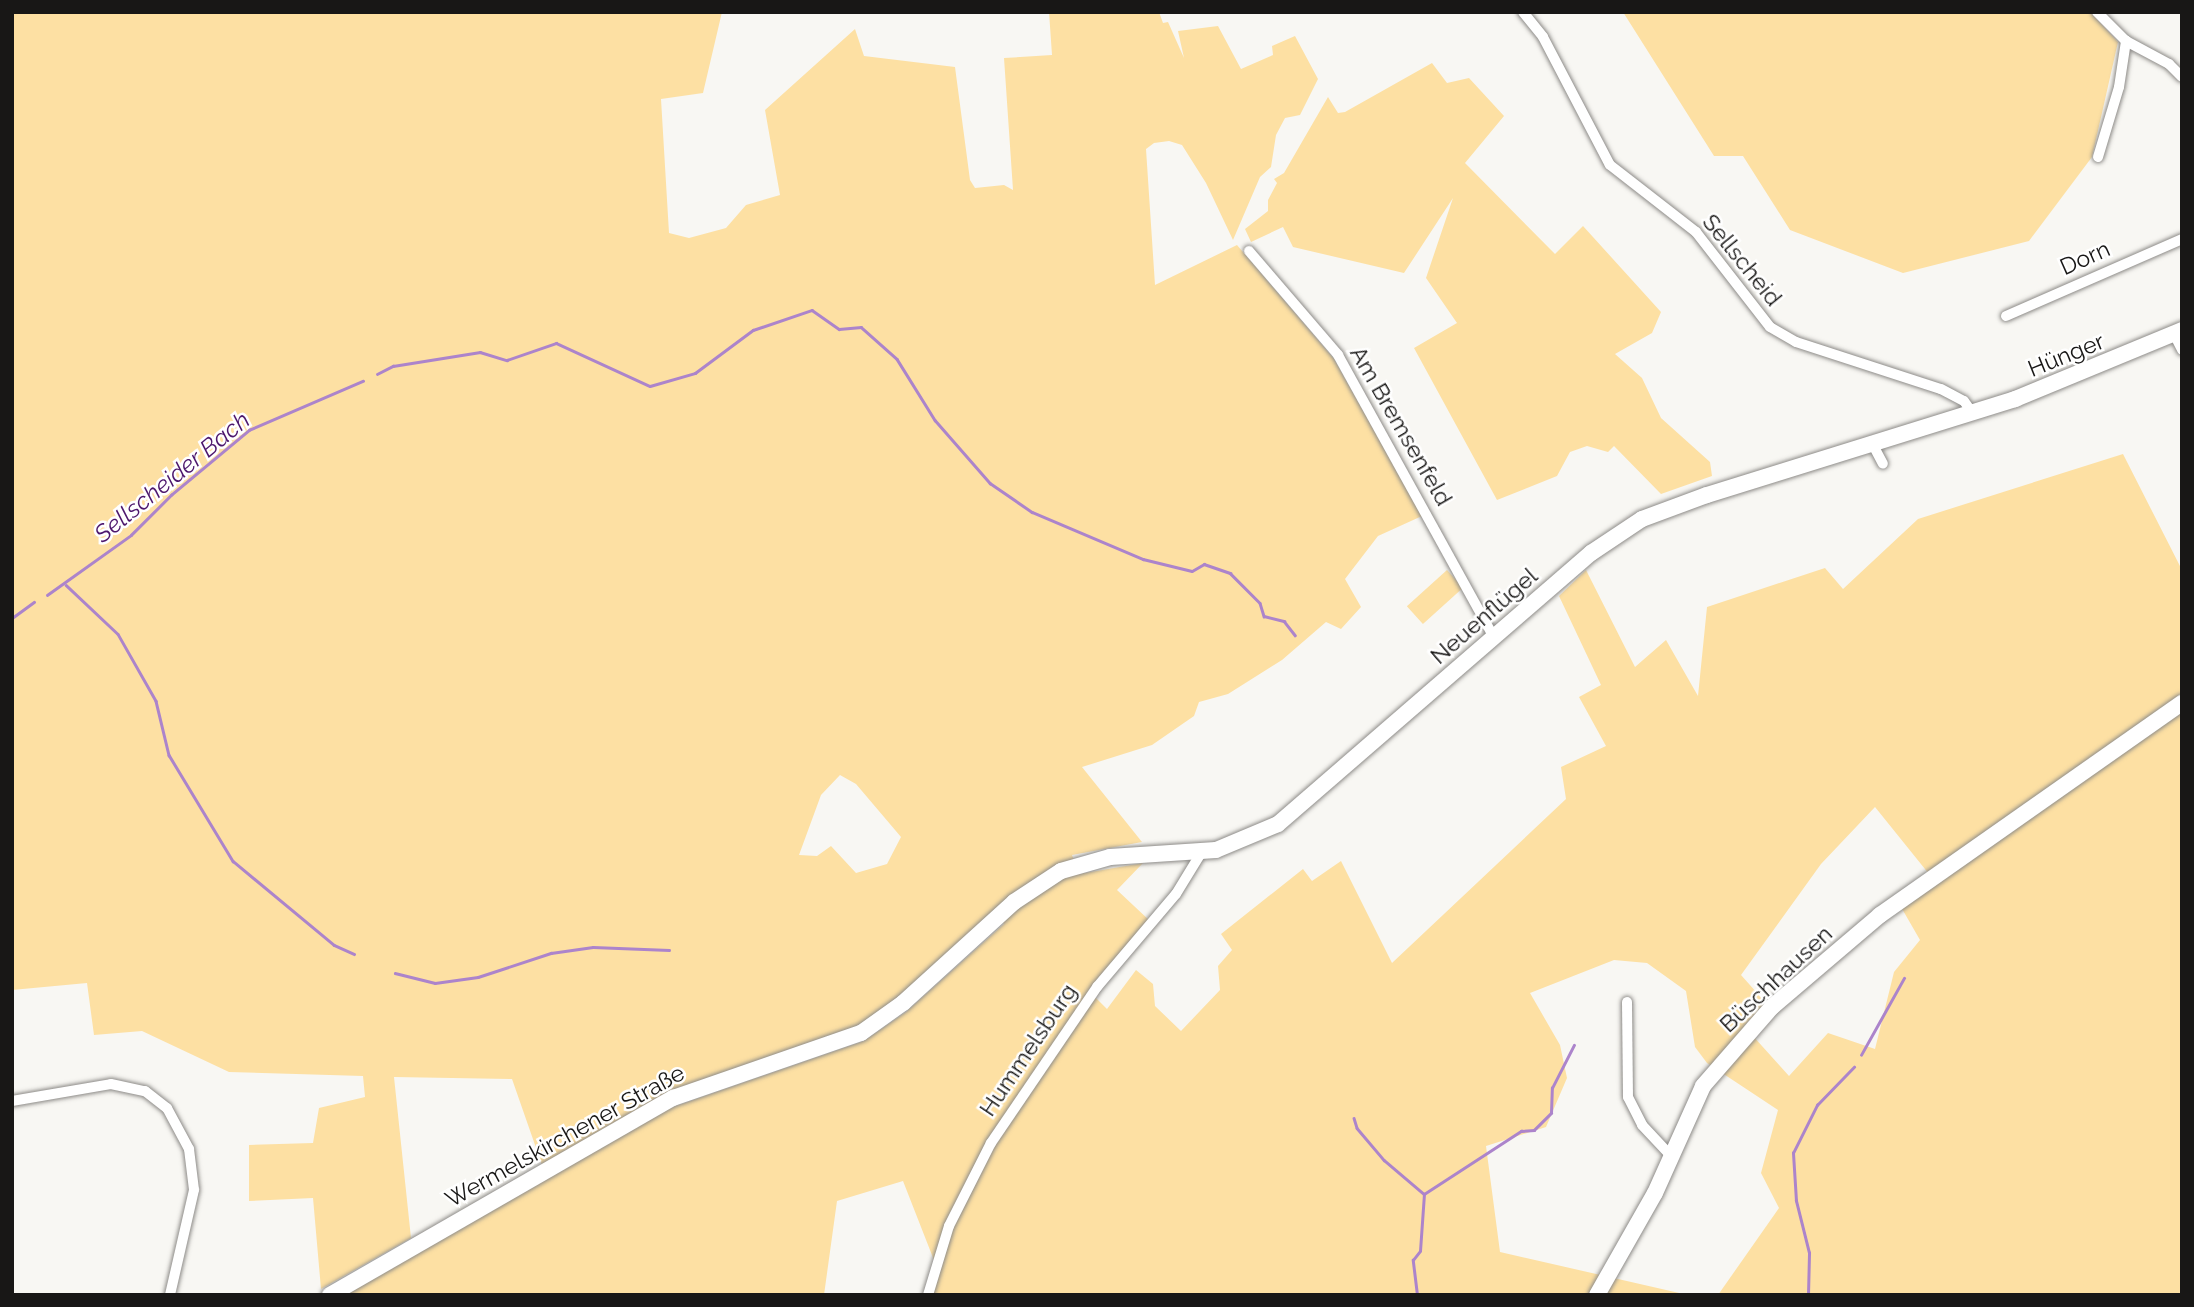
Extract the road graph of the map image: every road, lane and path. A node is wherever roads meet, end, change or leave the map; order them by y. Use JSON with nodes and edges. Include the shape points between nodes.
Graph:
{"nodes":[{"id":1,"x":1524,"y":12,"type":"edge"},
{"id":2,"x":2097,"y":12,"type":"edge"},
{"id":3,"x":2126,"y":41,"type":"junction"},
{"id":4,"x":2182,"y":77,"type":"edge"},
{"id":5,"x":2098,"y":157,"type":"dead end"},
{"id":6,"x":2182,"y":239,"type":"edge"},
{"id":7,"x":1248,"y":251,"type":"dead end"},
{"id":8,"x":2006,"y":316,"type":"dead end"},
{"id":9,"x":2178,"y":332,"type":"edge"},
{"id":10,"x":2182,"y":350,"type":"edge"},
{"id":11,"x":1973,"y":414,"type":"junction"},
{"id":12,"x":1873,"y":445,"type":"junction"},
{"id":13,"x":1883,"y":464,"type":"dead end"},
{"id":14,"x":1494,"y":638,"type":"junction"},
{"id":15,"x":2182,"y":703,"type":"edge"},
{"id":16,"x":1201,"y":853,"type":"junction"},
{"id":17,"x":1149,"y":855,"type":"joint"},
{"id":18,"x":1627,"y":1002,"type":"dead end"},
{"id":19,"x":12,"y":1101,"type":"edge"},
{"id":20,"x":1671,"y":1156,"type":"junction"},
{"id":21,"x":170,"y":1295,"type":"edge"},
{"id":22,"x":330,"y":1295,"type":"edge"},
{"id":23,"x":928,"y":1295,"type":"edge"},
{"id":24,"x":1597,"y":1295,"type":"edge"}],
"edges":[{"from":1,"to":11,"type":"street","name":"Sellscheid","via":[[1539,30],[1609,165],[1696,232],[1775,331],[1941,389],[1964,401]]},
{"from":2,"to":3,"type":"street"},
{"from":3,"to":4,"type":"street","via":[[2166,62]]},
{"from":3,"to":5,"type":"street","via":[[2119,87]]},
{"from":6,"to":8,"type":"street","name":"Dorn"},
{"from":7,"to":14,"type":"street","name":"Am Bremsenfeld","via":[[1338,355]]},
{"from":9,"to":10,"type":"street","name":"Hünger"},
{"from":9,"to":11,"type":"main road","name":"Hünger"},
{"from":11,"to":12,"type":"main road","name":"Neuenflügel"},
{"from":12,"to":13,"type":"street"},
{"from":12,"to":14,"type":"main road","name":"Neuenflügel","via":[[1642,519],[1591,553]]},
{"from":14,"to":16,"type":"main road","name":"Neuenflügel","via":[[1288,817],[1246,840]]},
{"from":15,"to":20,"type":"main road","name":"Büschhausen","via":[[1880,915],[1772,1007],[1695,1100]]},
{"from":16,"to":17,"type":"main road","name":"Neuenflügel"},
{"from":16,"to":23,"type":"street","name":"Hummelsburg","via":[[1182,887],[1097,987],[991,1143],[952,1217]]},
{"from":17,"to":22,"type":"main road","name":"Wermelskirchener Straße","via":[[1101,859],[1058,873],[1004,911],[903,1003],[861,1033],[818,1052],[712,1082],[667,1101]]},
{"from":18,"to":20,"type":"street","via":[[1628,1097],[1642,1125]]},
{"from":19,"to":21,"type":"street","via":[[111,1084],[145,1091],[167,1108],[189,1149],[194,1191]]},
{"from":20,"to":24,"type":"main road","name":"Büschhausen"}]}
